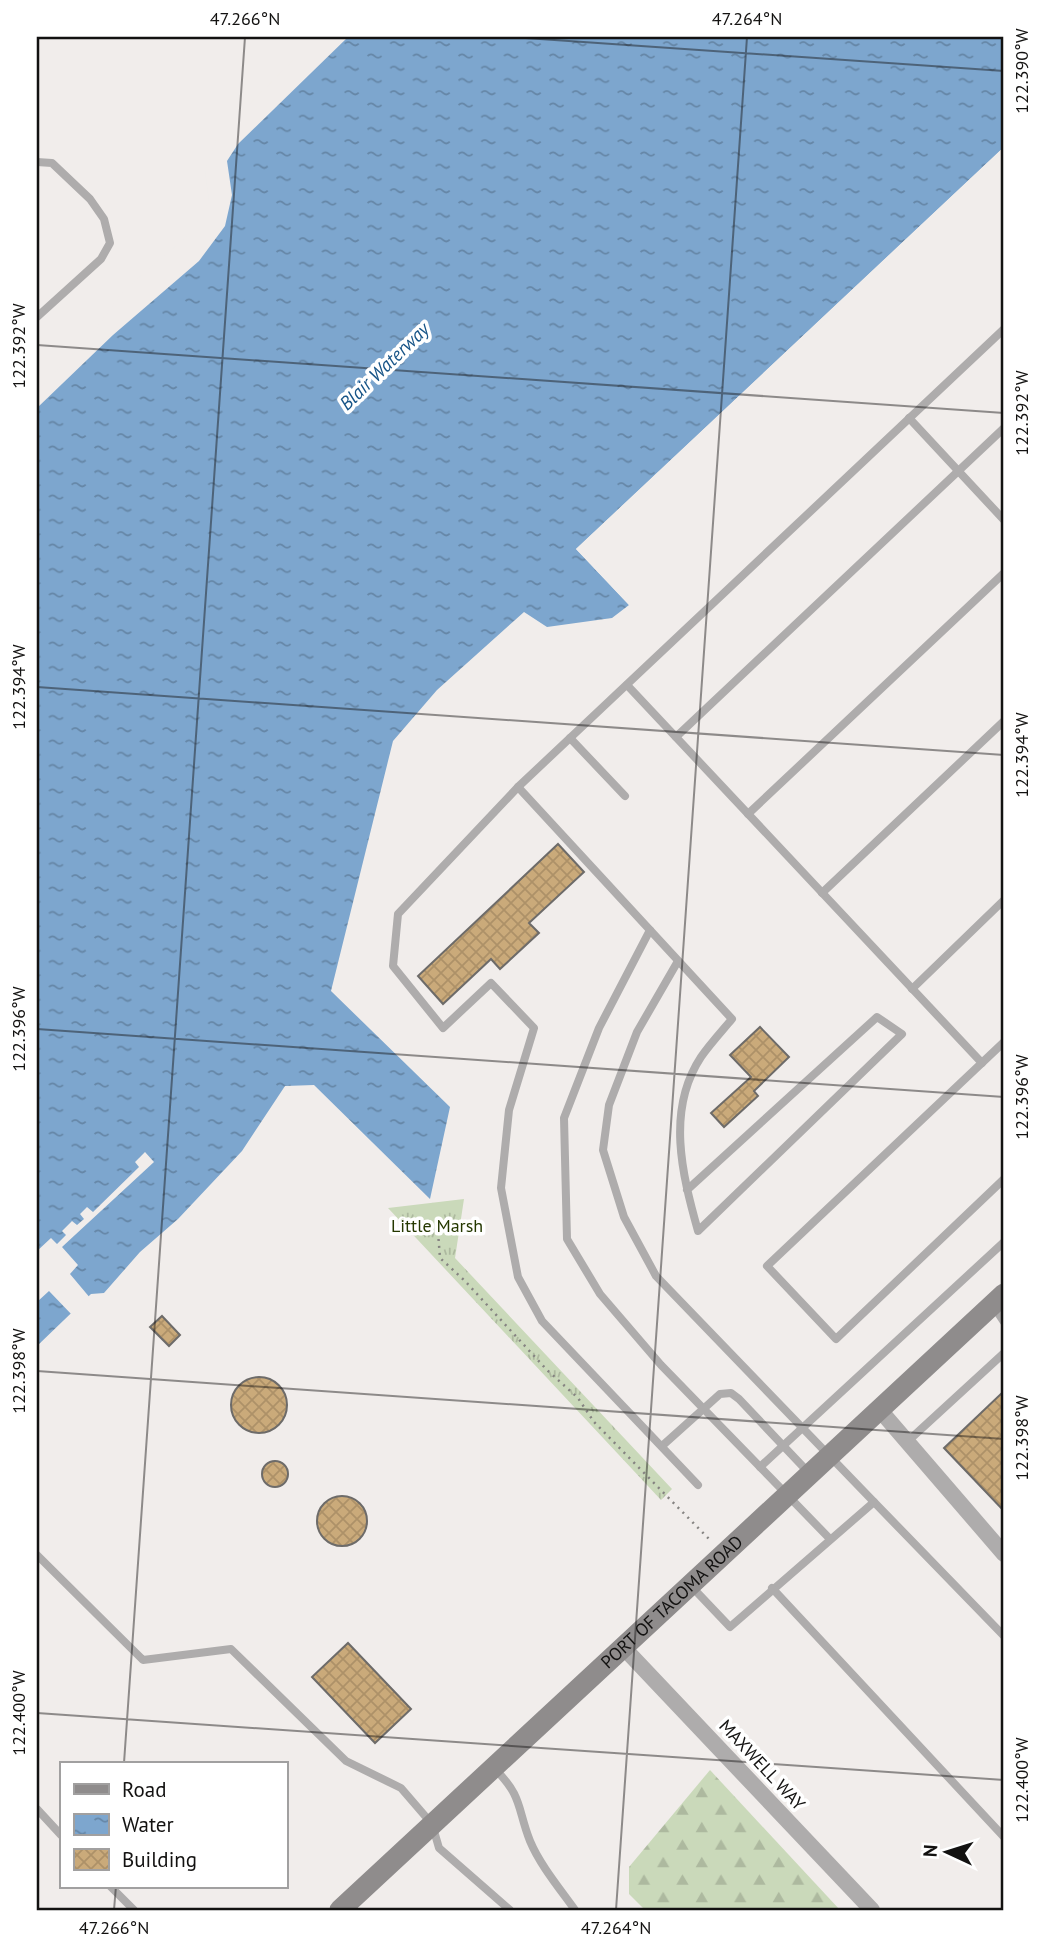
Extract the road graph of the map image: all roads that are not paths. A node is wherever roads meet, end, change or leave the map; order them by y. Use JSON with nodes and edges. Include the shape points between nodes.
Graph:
{"nodes":[{"id":1,"x":37,"y":162,"type":"edge"},
{"id":2,"x":37,"y":317,"type":"edge"},
{"id":3,"x":1004,"y":328,"type":"edge"},
{"id":4,"x":909,"y":418,"type":"junction"},
{"id":5,"x":1004,"y":428,"type":"edge"},
{"id":6,"x":958,"y":471,"type":"junction"},
{"id":7,"x":1004,"y":520,"type":"edge"},
{"id":8,"x":1004,"y":573,"type":"edge"},
{"id":9,"x":627,"y":685,"type":"junction"},
{"id":10,"x":1004,"y":721,"type":"edge"},
{"id":11,"x":676,"y":737,"type":"junction"},
{"id":12,"x":570,"y":738,"type":"junction"},
{"id":13,"x":518,"y":787,"type":"junction"},
{"id":14,"x":625,"y":796,"type":"dead end"},
{"id":15,"x":748,"y":814,"type":"junction"},
{"id":16,"x":822,"y":893,"type":"junction"},
{"id":17,"x":1004,"y":900,"type":"edge"},
{"id":18,"x":650,"y":930,"type":"junction"},
{"id":19,"x":678,"y":961,"type":"junction"},
{"id":20,"x":912,"y":989,"type":"junction"},
{"id":21,"x":1004,"y":1042,"type":"edge"},
{"id":22,"x":982,"y":1063,"type":"junction"},
{"id":23,"x":1004,"y":1179,"type":"edge"},
{"id":24,"x":687,"y":1190,"type":"junction"},
{"id":25,"x":1004,"y":1242,"type":"edge"},
{"id":26,"x":1000,"y":1307,"type":"edge"},
{"id":27,"x":1004,"y":1353,"type":"edge"},
{"id":28,"x":879,"y":1409,"type":"junction"},
{"id":29,"x":705,"y":1410,"type":"junction"},
{"id":30,"x":802,"y":1427,"type":"junction"},
{"id":31,"x":907,"y":1442,"type":"junction"},
{"id":32,"x":783,"y":1444,"type":"junction"},
{"id":33,"x":662,"y":1446,"type":"junction"},
{"id":34,"x":829,"y":1456,"type":"junction"},
{"id":35,"x":760,"y":1467,"type":"junction"},
{"id":36,"x":809,"y":1473,"type":"junction"},
{"id":37,"x":698,"y":1485,"type":"dead end"},
{"id":38,"x":788,"y":1494,"type":"junction"},
{"id":39,"x":874,"y":1502,"type":"junction"},
{"id":40,"x":830,"y":1539,"type":"junction"},
{"id":41,"x":1003,"y":1548,"type":"edge"},
{"id":42,"x":37,"y":1555,"type":"edge"},
{"id":43,"x":690,"y":1585,"type":"junction"},
{"id":44,"x":772,"y":1588,"type":"junction"},
{"id":45,"x":1004,"y":1636,"type":"edge"},
{"id":46,"x":623,"y":1647,"type":"junction"},
{"id":47,"x":492,"y":1767,"type":"junction"},
{"id":48,"x":37,"y":1809,"type":"edge"},
{"id":49,"x":432,"y":1824,"type":"junction"},
{"id":50,"x":60,"y":1834,"type":"edge"},
{"id":51,"x":1004,"y":1837,"type":"edge"},
{"id":52,"x":112,"y":1888,"type":"edge"},
{"id":53,"x":134,"y":1910,"type":"edge"},
{"id":54,"x":340,"y":1910,"type":"edge"},
{"id":55,"x":510,"y":1910,"type":"edge"},
{"id":56,"x":575,"y":1910,"type":"edge"},
{"id":57,"x":872,"y":1910,"type":"edge"}],
"edges":[{"from":1,"to":2,"type":"lane","via":[[52,163],[90,199],[104,219],[110,243],[101,259]]},
{"from":3,"to":4,"type":"lane"},
{"from":4,"to":6,"type":"lane"},
{"from":4,"to":9,"type":"lane"},
{"from":5,"to":6,"type":"lane"},
{"from":6,"to":7,"type":"lane"},
{"from":6,"to":11,"type":"lane"},
{"from":8,"to":15,"type":"lane"},
{"from":9,"to":11,"type":"lane"},
{"from":9,"to":12,"type":"lane"},
{"from":10,"to":16,"type":"lane"},
{"from":11,"to":15,"type":"lane"},
{"from":12,"to":13,"type":"lane"},
{"from":12,"to":14,"type":"lane"},
{"from":13,"to":18,"type":"lane"},
{"from":13,"to":33,"type":"lane","via":[[398,914],[393,966],[443,1028],[491,983],[534,1028],[509,1110],[501,1188],[519,1277],[542,1321]]},
{"from":15,"to":16,"type":"lane"},
{"from":16,"to":20,"type":"lane"},
{"from":17,"to":20,"type":"lane"},
{"from":18,"to":19,"type":"lane"},
{"from":18,"to":29,"type":"lane","via":[[599,1028],[565,1118],[567,1239],[600,1294]]},
{"from":19,"to":24,"type":"lane","via":[[732,1019],[700,1059],[683,1101],[679,1146]]},
{"from":19,"to":30,"type":"lane","via":[[637,1032],[609,1105],[603,1150],[624,1217],[656,1276]]},
{"from":20,"to":22,"type":"lane"},
{"from":21,"to":22,"type":"lane"},
{"from":22,"to":23,"type":"lane","via":[[767,1266],[836,1339]]},
{"from":24,"to":24,"type":"lane","via":[[698,1231],[902,1034],[877,1017]]},
{"from":25,"to":30,"type":"lane"},
{"from":26,"to":28,"type":"main road","name":"PORT OF TACOMA ROAD"},
{"from":27,"to":31,"type":"lane"},
{"from":28,"to":31,"type":"street"},
{"from":28,"to":34,"type":"main road","name":"PORT OF TACOMA ROAD"},
{"from":29,"to":32,"type":"lane","via":[[720,1394],[731,1393]]},
{"from":29,"to":33,"type":"lane"},
{"from":29,"to":35,"type":"lane"},
{"from":30,"to":32,"type":"lane"},
{"from":30,"to":34,"type":"lane"},
{"from":31,"to":41,"type":"street"},
{"from":32,"to":35,"type":"lane"},
{"from":32,"to":36,"type":"lane"},
{"from":33,"to":37,"type":"lane"},
{"from":34,"to":36,"type":"main road","name":"PORT OF TACOMA ROAD"},
{"from":34,"to":39,"type":"lane"},
{"from":35,"to":38,"type":"lane"},
{"from":36,"to":38,"type":"main road","name":"PORT OF TACOMA ROAD"},
{"from":38,"to":40,"type":"lane"},
{"from":38,"to":43,"type":"main road","name":"PORT OF TACOMA ROAD"},
{"from":39,"to":40,"type":"lane"},
{"from":39,"to":45,"type":"lane"},
{"from":40,"to":44,"type":"lane"},
{"from":42,"to":49,"type":"lane","via":[[144,1660],[231,1649],[345,1761],[401,1788]]},
{"from":43,"to":44,"type":"lane","via":[[730,1627]]},
{"from":43,"to":46,"type":"main road","name":"PORT OF TACOMA ROAD"},
{"from":44,"to":51,"type":"lane"},
{"from":46,"to":47,"type":"main road","name":"PORT OF TACOMA ROAD"},
{"from":46,"to":57,"type":"street","name":"MAXWELL WAY"},
{"from":47,"to":49,"type":"main road","name":"PORT OF TACOMA ROAD"},
{"from":47,"to":56,"type":"lane","via":[[509,1783],[520,1802],[530,1842]]},
{"from":48,"to":50,"type":"lane"},
{"from":49,"to":54,"type":"main road","name":"PORT OF TACOMA ROAD"},
{"from":49,"to":55,"type":"lane","via":[[439,1848]]},
{"from":52,"to":53,"type":"lane"}]}
